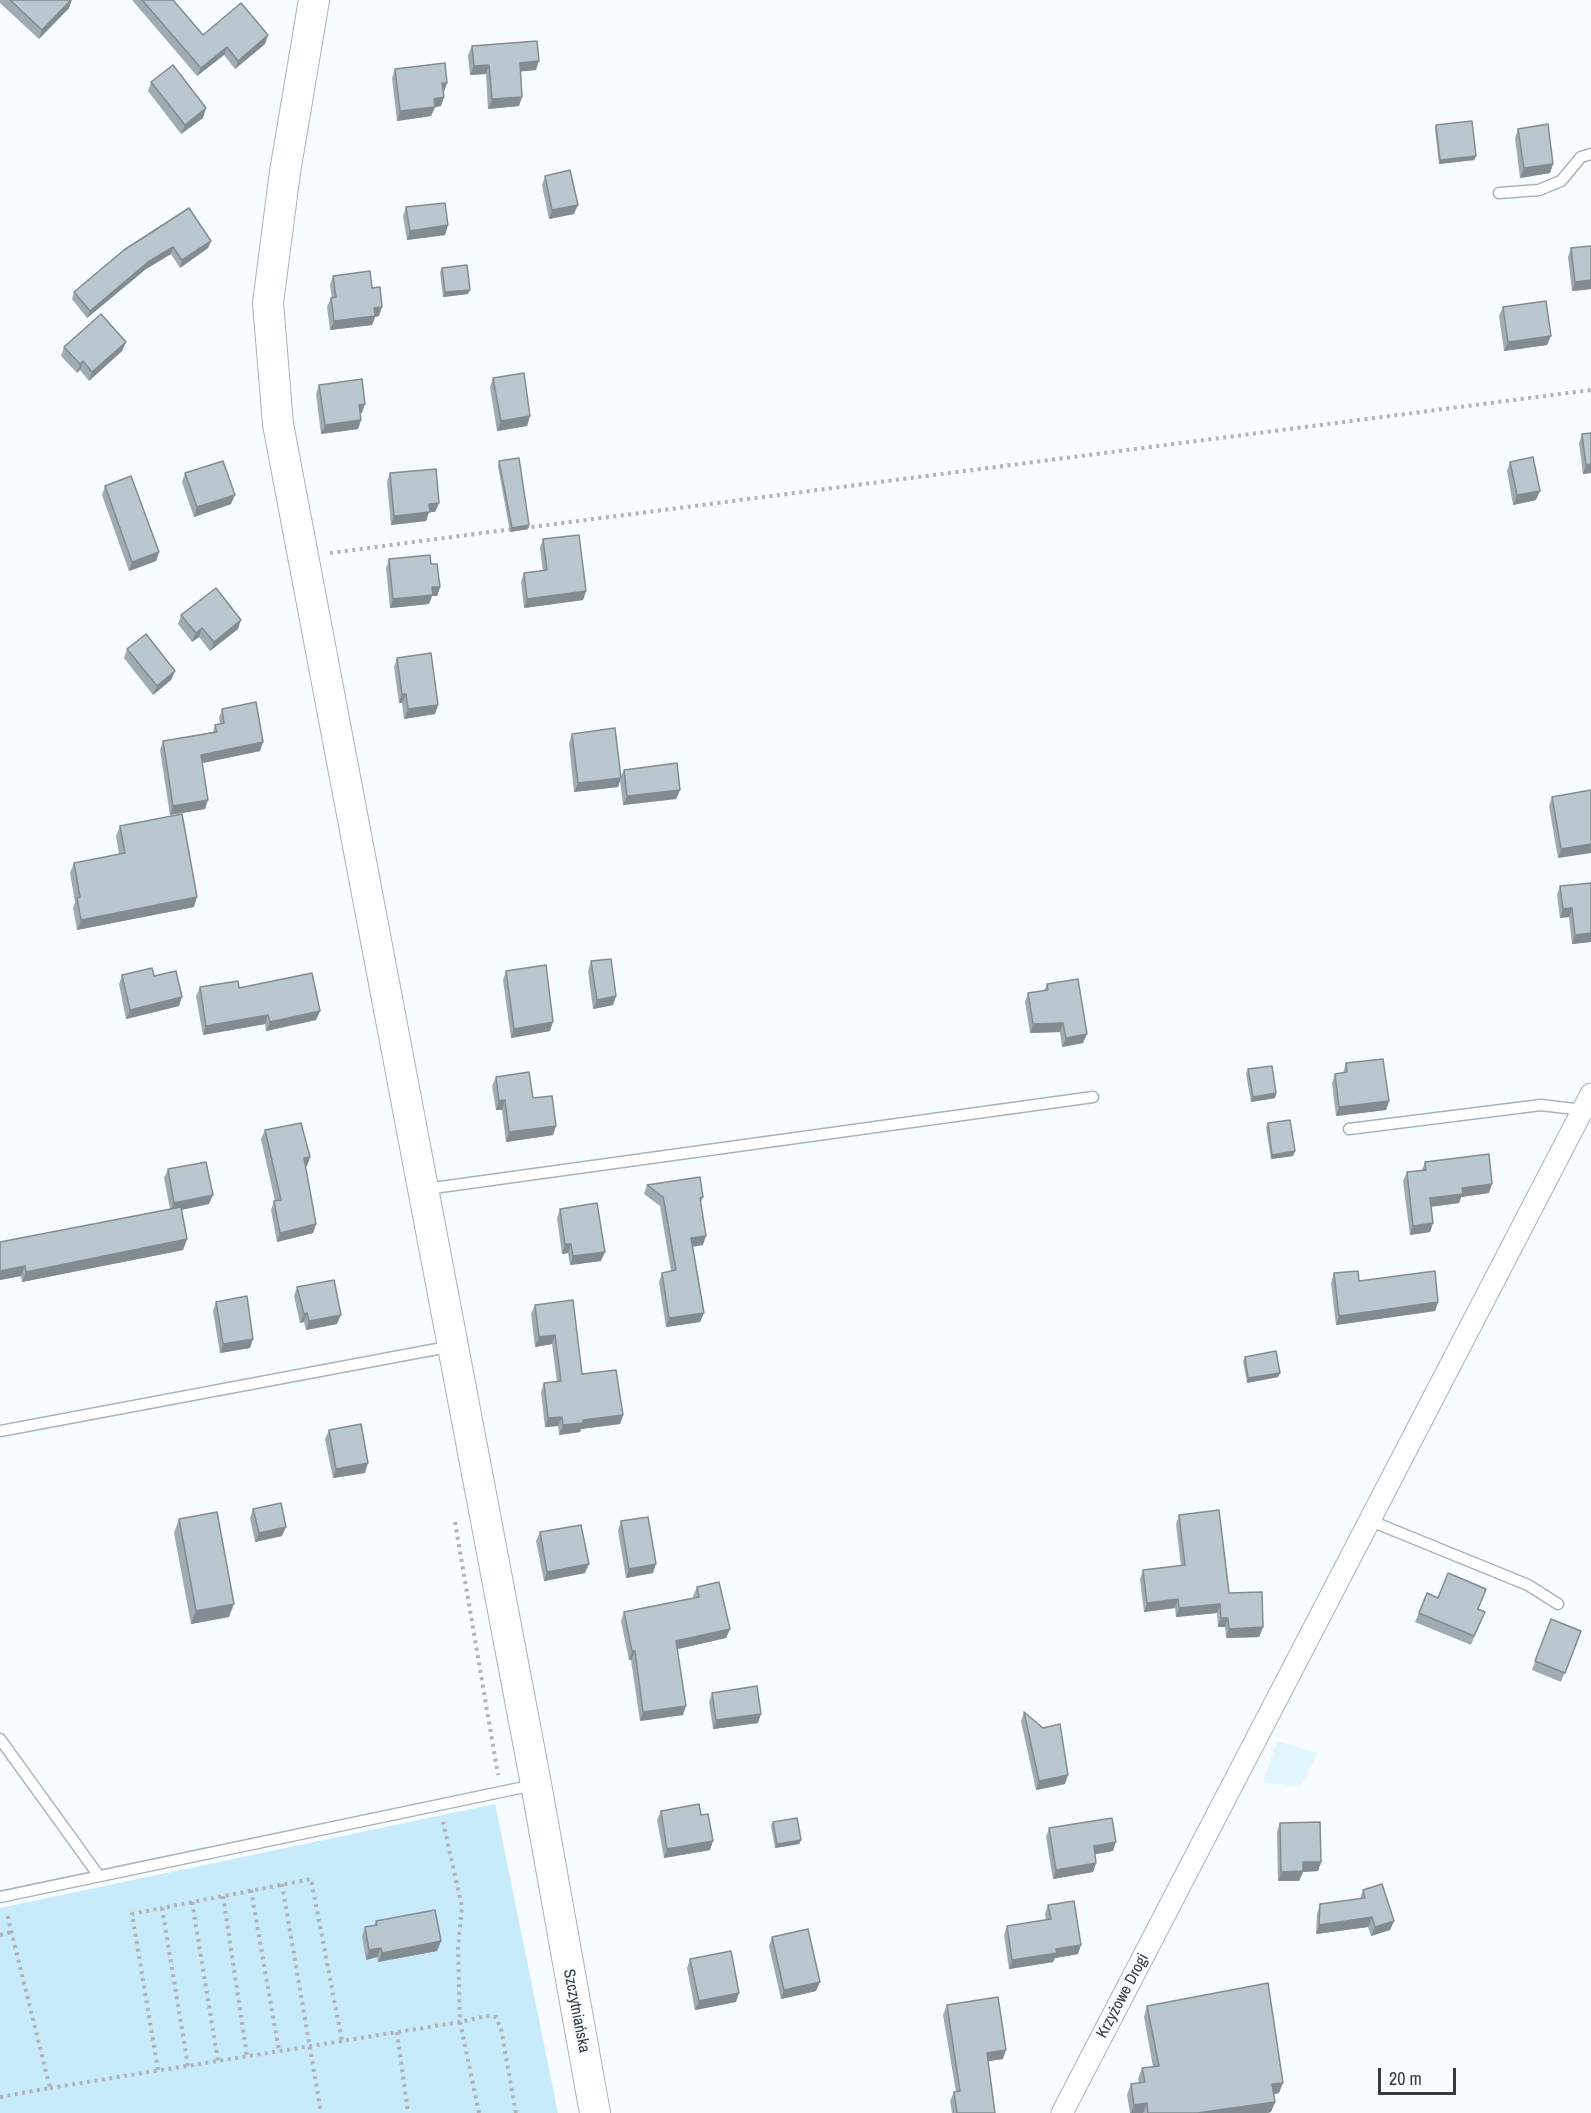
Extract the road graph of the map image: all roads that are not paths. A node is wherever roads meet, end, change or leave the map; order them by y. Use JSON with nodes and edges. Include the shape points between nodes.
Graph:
{"nodes":[{"id":1,"x":314,"y":0,"type":"edge"},
{"id":2,"x":1591,"y":154,"type":"edge"},
{"id":3,"x":1499,"y":193,"type":"dead end"},
{"id":4,"x":1093,"y":1097,"type":"dead end"},
{"id":5,"x":1587,"y":1102,"type":"edge"},
{"id":6,"x":1349,"y":1129,"type":"dead end"},
{"id":7,"x":423,"y":1190,"type":"junction"},
{"id":8,"x":453,"y":1346,"type":"junction"},
{"id":9,"x":0,"y":1431,"type":"edge"},
{"id":10,"x":1371,"y":1521,"type":"junction"},
{"id":11,"x":1558,"y":1604,"type":"dead end"},
{"id":12,"x":0,"y":1739,"type":"edge"},
{"id":13,"x":536,"y":1784,"type":"junction"},
{"id":14,"x":99,"y":1876,"type":"junction"},
{"id":15,"x":1,"y":1897,"type":"edge"},
{"id":16,"x":596,"y":2113,"type":"edge"},
{"id":17,"x":1062,"y":2113,"type":"edge"}],
"edges":[{"from":1,"to":7,"type":"street","name":"Szczytniańska","via":[[268,303],[278,424]]},
{"from":2,"to":3,"type":"lane","via":[[1581,157],[1561,181],[1539,190]]},
{"from":4,"to":7,"type":"lane"},
{"from":5,"to":6,"type":"lane"},
{"from":5,"to":10,"type":"street","name":"Krzyżowe Drogi"},
{"from":7,"to":8,"type":"street","name":"Szczytniańska"},
{"from":8,"to":9,"type":"lane"},
{"from":8,"to":13,"type":"street","name":"Szczytniańska"},
{"from":10,"to":11,"type":"lane","via":[[1528,1585]]},
{"from":10,"to":17,"type":"street","name":"Krzyżowe Drogi"},
{"from":12,"to":14,"type":"lane"},
{"from":13,"to":14,"type":"lane"},
{"from":13,"to":16,"type":"street","name":"Szczytniańska"},
{"from":14,"to":15,"type":"lane"}]}
